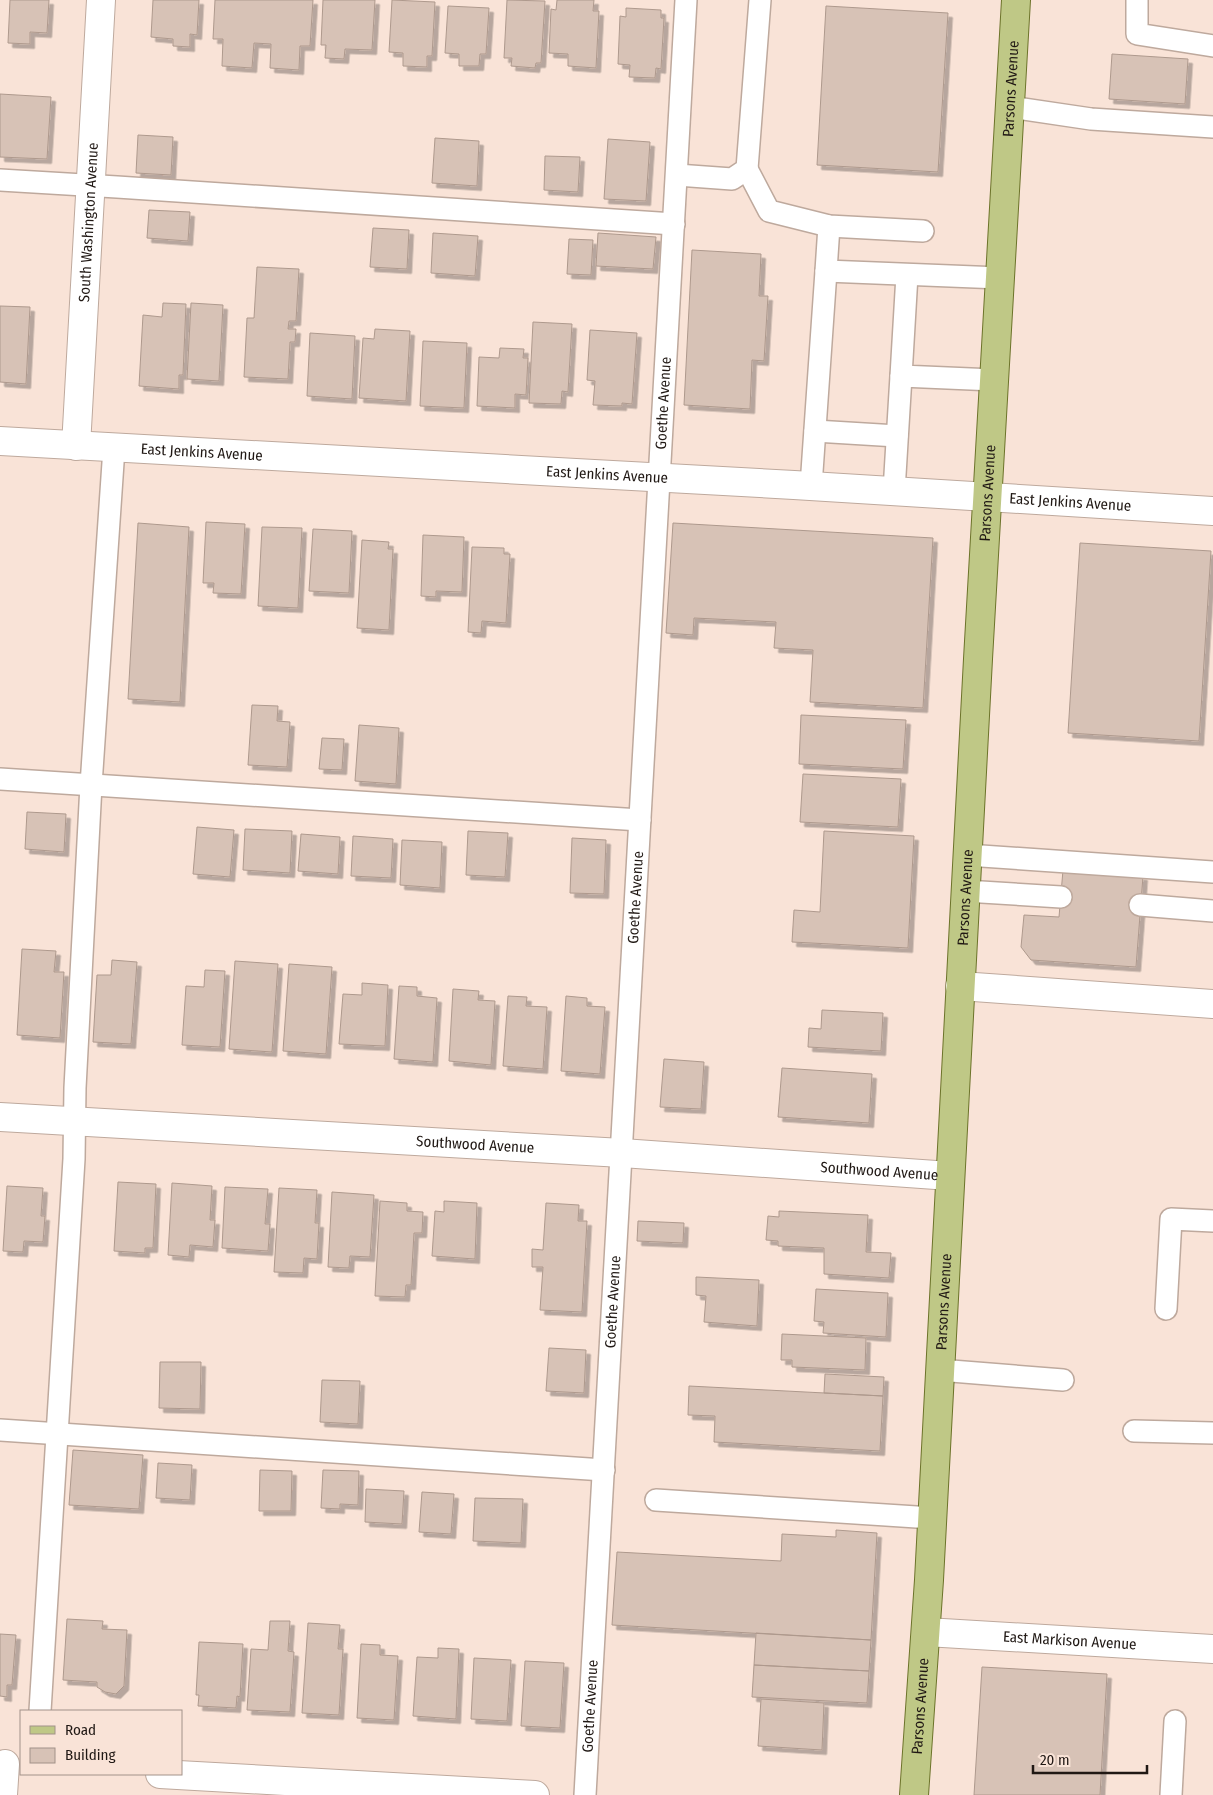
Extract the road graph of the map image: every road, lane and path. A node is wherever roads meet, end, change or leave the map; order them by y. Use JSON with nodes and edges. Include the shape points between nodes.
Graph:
{"nodes":[{"id":1,"x":101,"y":0,"type":"edge"},
{"id":2,"x":686,"y":0,"type":"edge"},
{"id":3,"x":760,"y":0,"type":"edge"},
{"id":4,"x":1016,"y":0,"type":"edge"},
{"id":5,"x":1138,"y":0,"type":"edge"},
{"id":6,"x":1213,"y":46,"type":"edge"},
{"id":7,"x":1010,"y":107,"type":"junction"},
{"id":8,"x":1213,"y":127,"type":"edge"},
{"id":9,"x":747,"y":169,"type":"junction"},
{"id":10,"x":676,"y":175,"type":"junction"},
{"id":11,"x":0,"y":180,"type":"edge"},
{"id":12,"x":91,"y":185,"type":"junction"},
{"id":13,"x":674,"y":224,"type":"junction"},
{"id":14,"x":829,"y":226,"type":"junction"},
{"id":15,"x":923,"y":231,"type":"dead end"},
{"id":16,"x":826,"y":271,"type":"junction"},
{"id":17,"x":907,"y":275,"type":"junction"},
{"id":18,"x":1000,"y":278,"type":"junction"},
{"id":19,"x":901,"y":376,"type":"junction"},
{"id":20,"x":994,"y":380,"type":"junction"},
{"id":21,"x":815,"y":431,"type":"junction"},
{"id":22,"x":898,"y":436,"type":"junction"},
{"id":23,"x":0,"y":441,"type":"edge"},
{"id":24,"x":76,"y":446,"type":"junction"},
{"id":25,"x":114,"y":448,"type":"junction"},
{"id":26,"x":660,"y":477,"type":"junction"},
{"id":27,"x":811,"y":486,"type":"junction"},
{"id":28,"x":894,"y":491,"type":"junction"},
{"id":29,"x":987,"y":496,"type":"junction"},
{"id":30,"x":1213,"y":511,"type":"edge"},
{"id":31,"x":0,"y":779,"type":"edge"},
{"id":32,"x":91,"y":785,"type":"junction"},
{"id":33,"x":640,"y":820,"type":"junction"},
{"id":34,"x":967,"y":855,"type":"junction"},
{"id":35,"x":1213,"y":872,"type":"edge"},
{"id":36,"x":965,"y":891,"type":"junction"},
{"id":37,"x":1061,"y":897,"type":"dead end"},
{"id":38,"x":1140,"y":905,"type":"dead end"},
{"id":39,"x":1213,"y":912,"type":"edge"},
{"id":40,"x":960,"y":986,"type":"junction"},
{"id":41,"x":1213,"y":1004,"type":"edge"},
{"id":42,"x":0,"y":1117,"type":"edge"},
{"id":43,"x":75,"y":1122,"type":"junction"},
{"id":44,"x":622,"y":1153,"type":"junction"},
{"id":45,"x":950,"y":1176,"type":"junction"},
{"id":46,"x":1213,"y":1221,"type":"edge"},
{"id":47,"x":1166,"y":1309,"type":"dead end"},
{"id":48,"x":939,"y":1370,"type":"junction"},
{"id":49,"x":1063,"y":1380,"type":"dead end"},
{"id":50,"x":0,"y":1430,"type":"edge"},
{"id":51,"x":1134,"y":1430,"type":"dead end"},
{"id":52,"x":1213,"y":1433,"type":"edge"},
{"id":53,"x":58,"y":1434,"type":"junction"},
{"id":54,"x":604,"y":1470,"type":"junction"},
{"id":55,"x":656,"y":1500,"type":"dead end"},
{"id":56,"x":932,"y":1518,"type":"junction"},
{"id":57,"x":926,"y":1632,"type":"junction"},
{"id":58,"x":1213,"y":1649,"type":"edge"},
{"id":59,"x":40,"y":1710,"type":"edge"},
{"id":60,"x":1175,"y":1721,"type":"dead end"},
{"id":61,"x":9,"y":1765,"type":"edge"},
{"id":62,"x":178,"y":1775,"type":"edge"},
{"id":63,"x":3,"y":1795,"type":"edge"},
{"id":64,"x":535,"y":1795,"type":"edge"},
{"id":65,"x":585,"y":1795,"type":"edge"},
{"id":66,"x":914,"y":1795,"type":"edge"},
{"id":67,"x":1171,"y":1795,"type":"edge"}],
"edges":[{"from":1,"to":12,"type":"street","name":"South Washington Avenue"},
{"from":2,"to":10,"type":"lane","name":"Goethe Avenue"},
{"from":3,"to":9,"type":"lane"},
{"from":4,"to":7,"type":"main road","name":"Parsons Avenue"},
{"from":5,"to":6,"type":"lane","via":[[1137,34]]},
{"from":7,"to":8,"type":"lane","via":[[1091,120]]},
{"from":7,"to":18,"type":"main road","name":"Parsons Avenue"},
{"from":9,"to":10,"type":"lane","via":[[732,179]]},
{"from":9,"to":14,"type":"lane","via":[[768,211]]},
{"from":10,"to":13,"type":"lane","name":"Goethe Avenue"},
{"from":11,"to":12,"type":"lane"},
{"from":12,"to":13,"type":"lane"},
{"from":12,"to":24,"type":"street","name":"South Washington Avenue"},
{"from":13,"to":26,"type":"lane","name":"Goethe Avenue"},
{"from":14,"to":15,"type":"lane"},
{"from":14,"to":16,"type":"lane"},
{"from":16,"to":17,"type":"lane"},
{"from":16,"to":21,"type":"lane"},
{"from":17,"to":18,"type":"lane"},
{"from":17,"to":19,"type":"lane"},
{"from":18,"to":20,"type":"main road","name":"Parsons Avenue"},
{"from":19,"to":20,"type":"lane"},
{"from":19,"to":22,"type":"lane"},
{"from":20,"to":29,"type":"main road","name":"Parsons Avenue"},
{"from":21,"to":22,"type":"lane"},
{"from":21,"to":27,"type":"lane"},
{"from":22,"to":28,"type":"lane"},
{"from":23,"to":24,"type":"street","name":"East Jenkins Avenue"},
{"from":24,"to":25,"type":"street","name":"East Jenkins Avenue"},
{"from":25,"to":26,"type":"street","name":"East Jenkins Avenue"},
{"from":25,"to":32,"type":"lane"},
{"from":26,"to":27,"type":"street","name":"East Jenkins Avenue"},
{"from":26,"to":33,"type":"lane","name":"Goethe Avenue"},
{"from":27,"to":28,"type":"street","name":"East Jenkins Avenue"},
{"from":28,"to":29,"type":"street","name":"East Jenkins Avenue"},
{"from":29,"to":30,"type":"street","name":"East Jenkins Avenue"},
{"from":29,"to":34,"type":"main road","name":"Parsons Avenue"},
{"from":31,"to":32,"type":"lane"},
{"from":32,"to":33,"type":"lane"},
{"from":32,"to":43,"type":"lane"},
{"from":33,"to":44,"type":"lane","name":"Goethe Avenue"},
{"from":34,"to":35,"type":"lane"},
{"from":34,"to":36,"type":"main road","name":"Parsons Avenue"},
{"from":36,"to":37,"type":"lane"},
{"from":36,"to":40,"type":"main road","name":"Parsons Avenue"},
{"from":38,"to":39,"type":"lane"},
{"from":40,"to":41,"type":"street"},
{"from":40,"to":45,"type":"main road","name":"Parsons Avenue"},
{"from":42,"to":43,"type":"street","name":"Southwood Avenue"},
{"from":43,"to":44,"type":"street","name":"Southwood Avenue"},
{"from":43,"to":53,"type":"lane"},
{"from":44,"to":45,"type":"street","name":"Southwood Avenue"},
{"from":44,"to":54,"type":"lane","name":"Goethe Avenue"},
{"from":45,"to":48,"type":"main road","name":"Parsons Avenue"},
{"from":46,"to":47,"type":"lane","via":[[1172,1219]]},
{"from":48,"to":49,"type":"lane"},
{"from":48,"to":56,"type":"main road","name":"Parsons Avenue"},
{"from":50,"to":53,"type":"lane"},
{"from":51,"to":52,"type":"lane"},
{"from":53,"to":54,"type":"lane"},
{"from":53,"to":59,"type":"lane"},
{"from":54,"to":65,"type":"lane","name":"Goethe Avenue"},
{"from":55,"to":56,"type":"lane"},
{"from":56,"to":57,"type":"main road","name":"Parsons Avenue"},
{"from":57,"to":58,"type":"street","name":"East Markison Avenue"},
{"from":57,"to":66,"type":"main road","name":"Parsons Avenue"},
{"from":60,"to":67,"type":"lane"},
{"from":61,"to":63,"type":"street"},
{"from":62,"to":64,"type":"street"}]}
